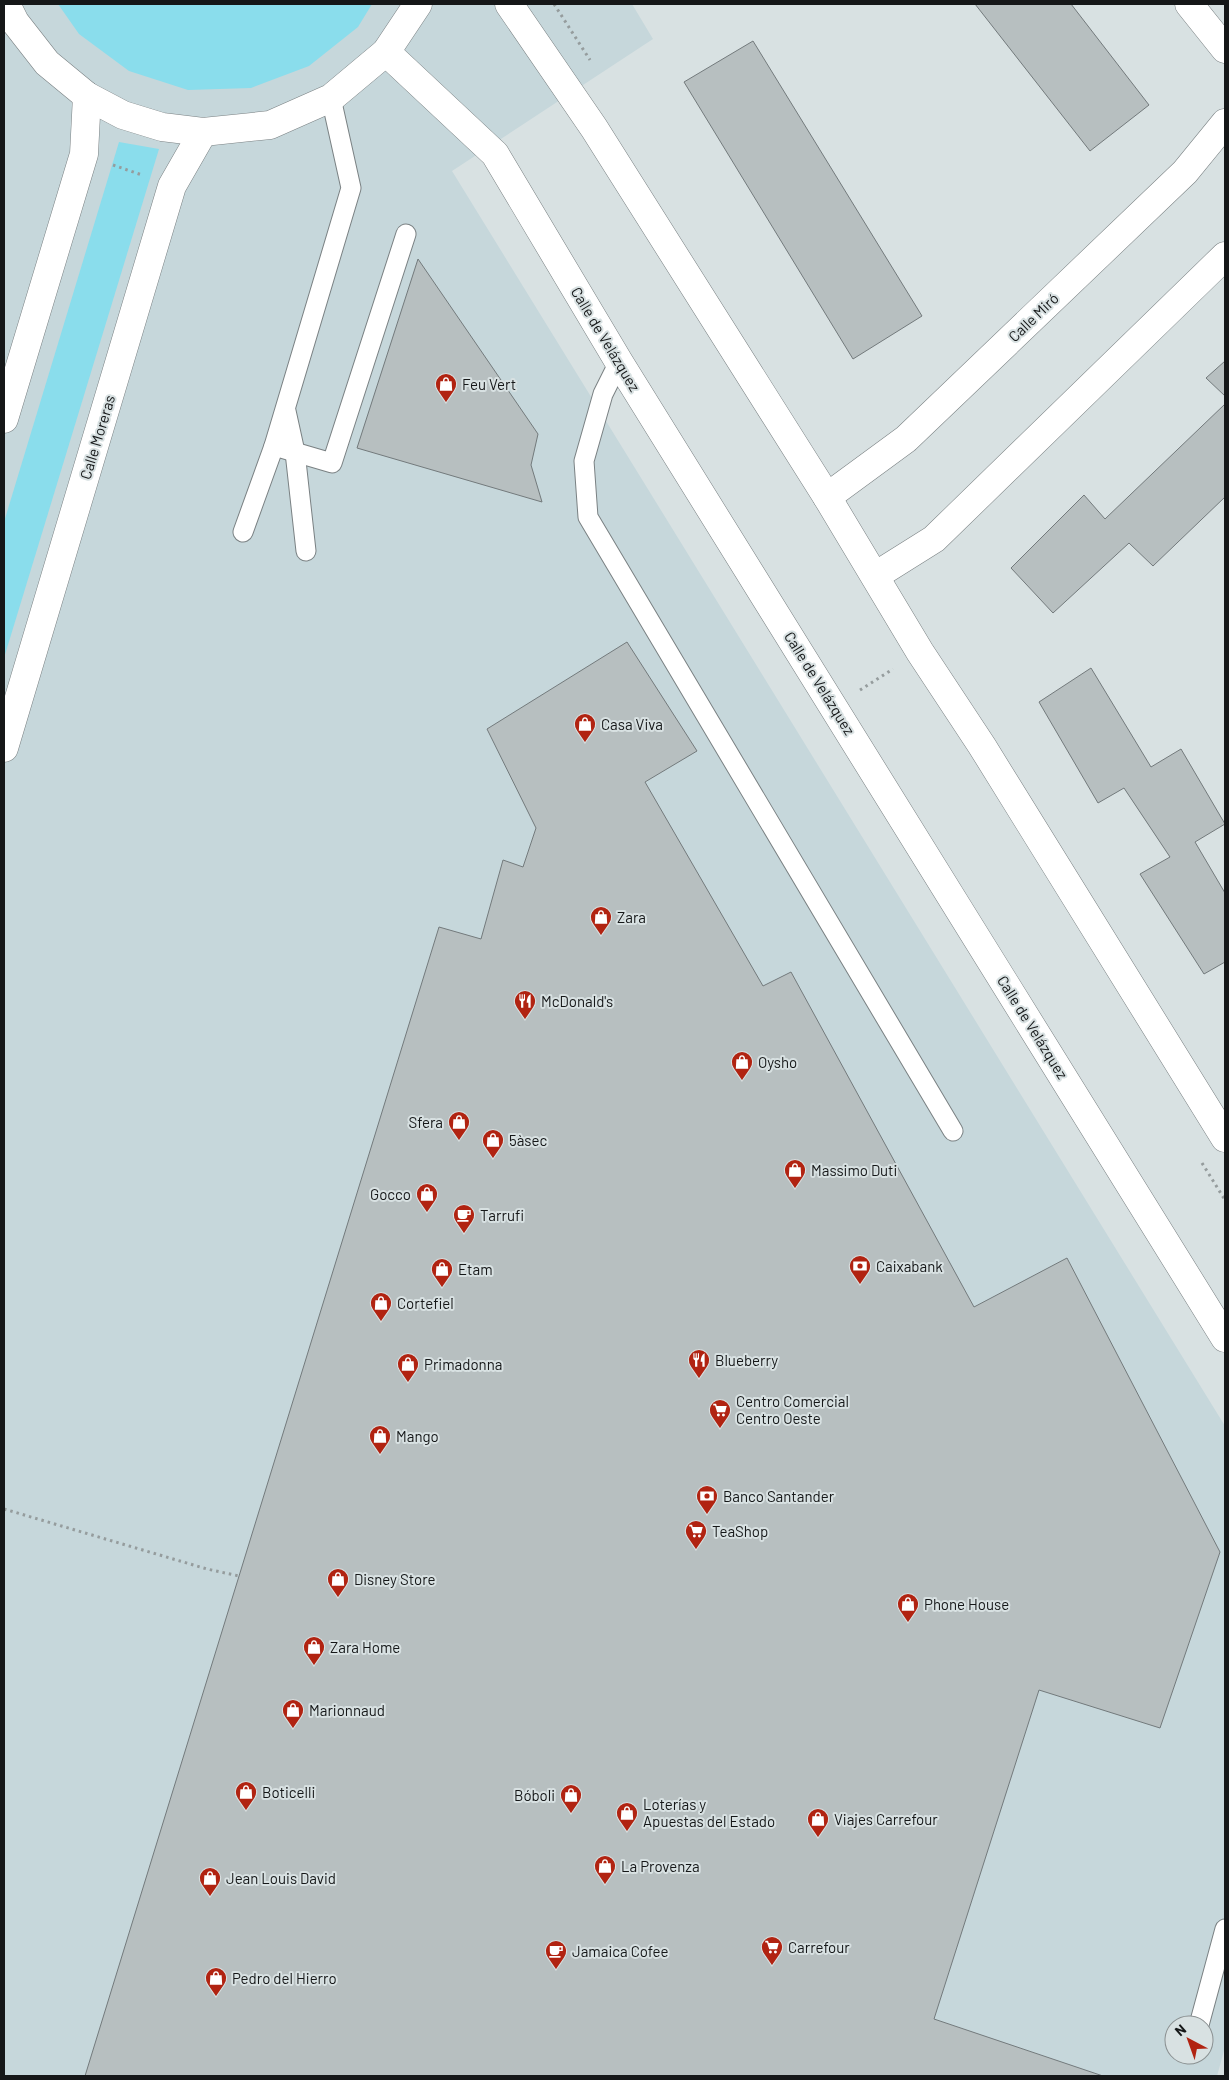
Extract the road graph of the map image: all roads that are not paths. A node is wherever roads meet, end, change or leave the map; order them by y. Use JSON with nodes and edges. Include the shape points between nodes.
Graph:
{"nodes":[{"id":1,"x":6,"y":4,"type":"edge"},
{"id":2,"x":418,"y":4,"type":"edge"},
{"id":3,"x":509,"y":4,"type":"edge"},
{"id":4,"x":1189,"y":4,"type":"edge"},
{"id":5,"x":1225,"y":49,"type":"edge"},
{"id":6,"x":386,"y":52,"type":"junction"},
{"id":7,"x":86,"y":96,"type":"junction"},
{"id":8,"x":332,"y":98,"type":"junction"},
{"id":9,"x":1225,"y":123,"type":"edge"},
{"id":10,"x":203,"y":132,"type":"junction"},
{"id":11,"x":406,"y":234,"type":"dead end"},
{"id":12,"x":1225,"y":256,"type":"edge"},
{"id":13,"x":619,"y":362,"type":"junction"},
{"id":14,"x":285,"y":409,"type":"junction"},
{"id":15,"x":4,"y":419,"type":"edge"},
{"id":16,"x":274,"y":446,"type":"junction"},
{"id":17,"x":295,"y":452,"type":"junction"},
{"id":18,"x":827,"y":497,"type":"junction"},
{"id":19,"x":243,"y":532,"type":"dead end"},
{"id":20,"x":306,"y":551,"type":"dead end"},
{"id":21,"x":875,"y":576,"type":"junction"},
{"id":22,"x":4,"y":748,"type":"edge"},
{"id":23,"x":953,"y":1131,"type":"dead end"},
{"id":24,"x":1225,"y":1138,"type":"edge"},
{"id":25,"x":1225,"y":1338,"type":"edge"},
{"id":26,"x":1225,"y":1929,"type":"edge"},
{"id":27,"x":1202,"y":2015,"type":"edge"}],
"edges":[{"from":1,"to":7,"type":"street","via":[[14,22],[47,63]]},
{"from":2,"to":6,"type":"street"},
{"from":3,"to":18,"type":"street","via":[[594,128]]},
{"from":4,"to":5,"type":"street"},
{"from":6,"to":8,"type":"street"},
{"from":6,"to":13,"type":"street","name":"Calle de Velázquez","via":[[495,154]]},
{"from":7,"to":10,"type":"street","via":[[139,120],[162,127]]},
{"from":7,"to":15,"type":"street","via":[[84,154]]},
{"from":8,"to":10,"type":"street","via":[[270,125]]},
{"from":8,"to":14,"type":"lane","via":[[351,188]]},
{"from":9,"to":18,"type":"street","name":"Calle Miró","via":[[1185,172],[906,439]]},
{"from":10,"to":22,"type":"street","name":"Calle Moreras","via":[[172,186]]},
{"from":11,"to":17,"type":"lane","via":[[332,463]]},
{"from":12,"to":21,"type":"street","via":[[934,539]]},
{"from":13,"to":23,"type":"lane","via":[[602,394],[584,462],[588,517]]},
{"from":13,"to":25,"type":"street","name":"Calle de Velázquez"},
{"from":14,"to":16,"type":"lane"},
{"from":14,"to":17,"type":"lane"},
{"from":16,"to":17,"type":"lane"},
{"from":16,"to":19,"type":"lane"},
{"from":17,"to":20,"type":"lane"},
{"from":18,"to":21,"type":"street"},
{"from":21,"to":24,"type":"street"},
{"from":26,"to":27,"type":"lane"}]}
